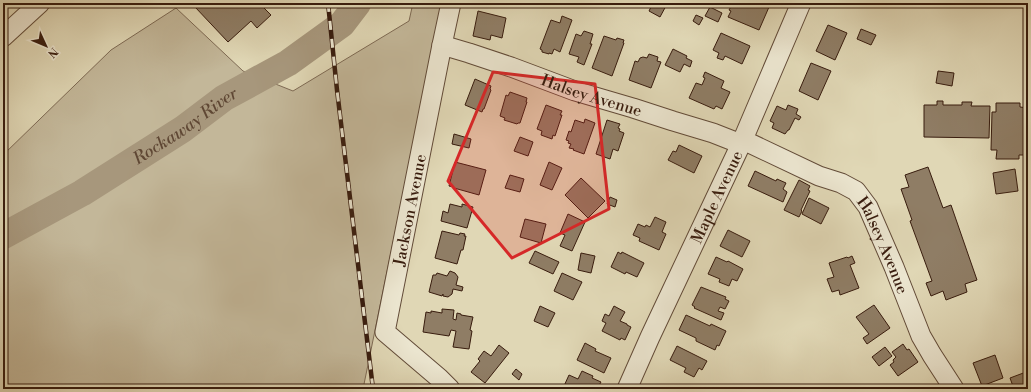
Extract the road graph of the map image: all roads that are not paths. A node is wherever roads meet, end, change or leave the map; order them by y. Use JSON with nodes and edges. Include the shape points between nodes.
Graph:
{"nodes":[{"id":1,"x":40,"y":3,"type":"edge"},
{"id":2,"x":451,"y":3,"type":"edge"},
{"id":3,"x":801,"y":3,"type":"edge"},
{"id":4,"x":3,"y":37,"type":"edge"},
{"id":5,"x":442,"y":45,"type":"junction"},
{"id":6,"x":742,"y":142,"type":"junction"},
{"id":7,"x":450,"y":389,"type":"edge"},
{"id":8,"x":627,"y":389,"type":"edge"},
{"id":9,"x":954,"y":389,"type":"edge"}],
"edges":[{"from":1,"to":4,"type":"street"},
{"from":2,"to":5,"type":"street","name":"Jackson Avenue"},
{"from":3,"to":6,"type":"street","name":"Maple Avenue"},
{"from":5,"to":6,"type":"street","name":"Halsey Avenue","via":[[575,91]]},
{"from":5,"to":7,"type":"street","name":"Jackson Avenue","via":[[385,332]]},
{"from":6,"to":8,"type":"street","name":"Maple Avenue"},
{"from":6,"to":9,"type":"street","name":"Halsey Avenue","via":[[856,191],[868,207],[921,336]]}]}
